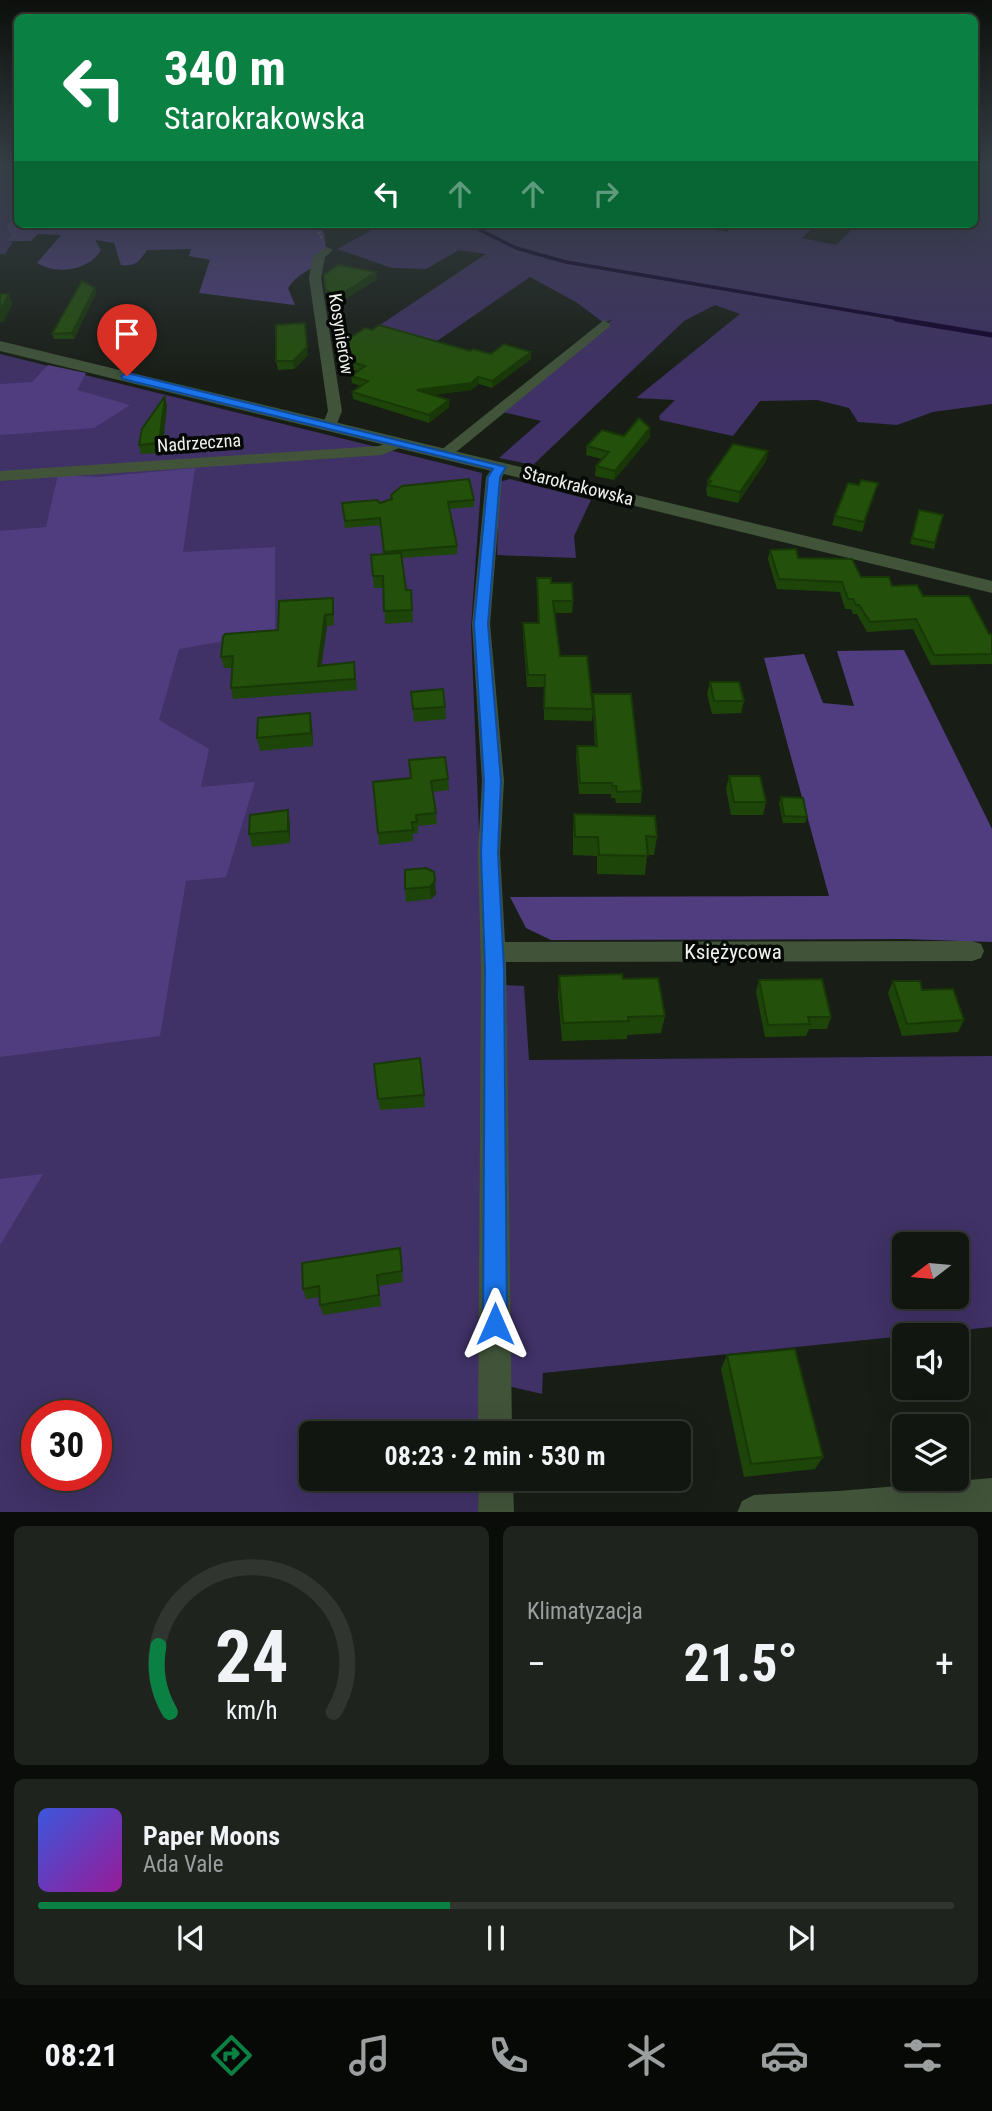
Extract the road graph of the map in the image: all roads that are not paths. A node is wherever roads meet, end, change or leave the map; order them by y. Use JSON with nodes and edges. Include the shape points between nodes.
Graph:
{"nodes":[{"id":1,"x":327,"y":250,"type":"dead end"},
{"id":2,"x":604,"y":324,"type":"dead end"},
{"id":3,"x":0,"y":346,"type":"edge"},
{"id":4,"x":329,"y":426,"type":"junction"},
{"id":5,"x":399,"y":443,"type":"junction"},
{"id":6,"x":444,"y":454,"type":"junction"},
{"id":7,"x":500,"y":467,"type":"junction"},
{"id":8,"x":0,"y":476,"type":"edge"},
{"id":9,"x":992,"y":587,"type":"edge"},
{"id":10,"x":972,"y":951,"type":"dead end"},
{"id":11,"x":493,"y":952,"type":"junction"},
{"id":12,"x":495,"y":1421,"type":"edge"},
{"id":13,"x":496,"y":1491,"type":"edge"},
{"id":14,"x":992,"y":1494,"type":"edge"},
{"id":15,"x":496,"y":1512,"type":"edge"},
{"id":16,"x":775,"y":1512,"type":"edge"}],
"edges":[{"from":1,"to":4,"type":"street","name":"Kosynierów","via":[[319,256],[314,278],[335,411]]},
{"from":2,"to":6,"type":"street"},
{"from":3,"to":4,"type":"street","name":"Starokrakowska"},
{"from":4,"to":5,"type":"street","name":"Starokrakowska"},
{"from":5,"to":6,"type":"street","name":"Starokrakowska"},
{"from":5,"to":8,"type":"street","name":"Nadrzeczna","via":[[382,450]]},
{"from":6,"to":7,"type":"street","name":"Starokrakowska"},
{"from":7,"to":9,"type":"street","name":"Starokrakowska"},
{"from":7,"to":11,"type":"street","via":[[494,477],[481,624],[493,781],[489,853]]},
{"from":10,"to":11,"type":"street","name":"Księżycowa"},
{"from":11,"to":12,"type":"street"},
{"from":13,"to":15,"type":"street"},
{"from":14,"to":16,"type":"street"}]}
